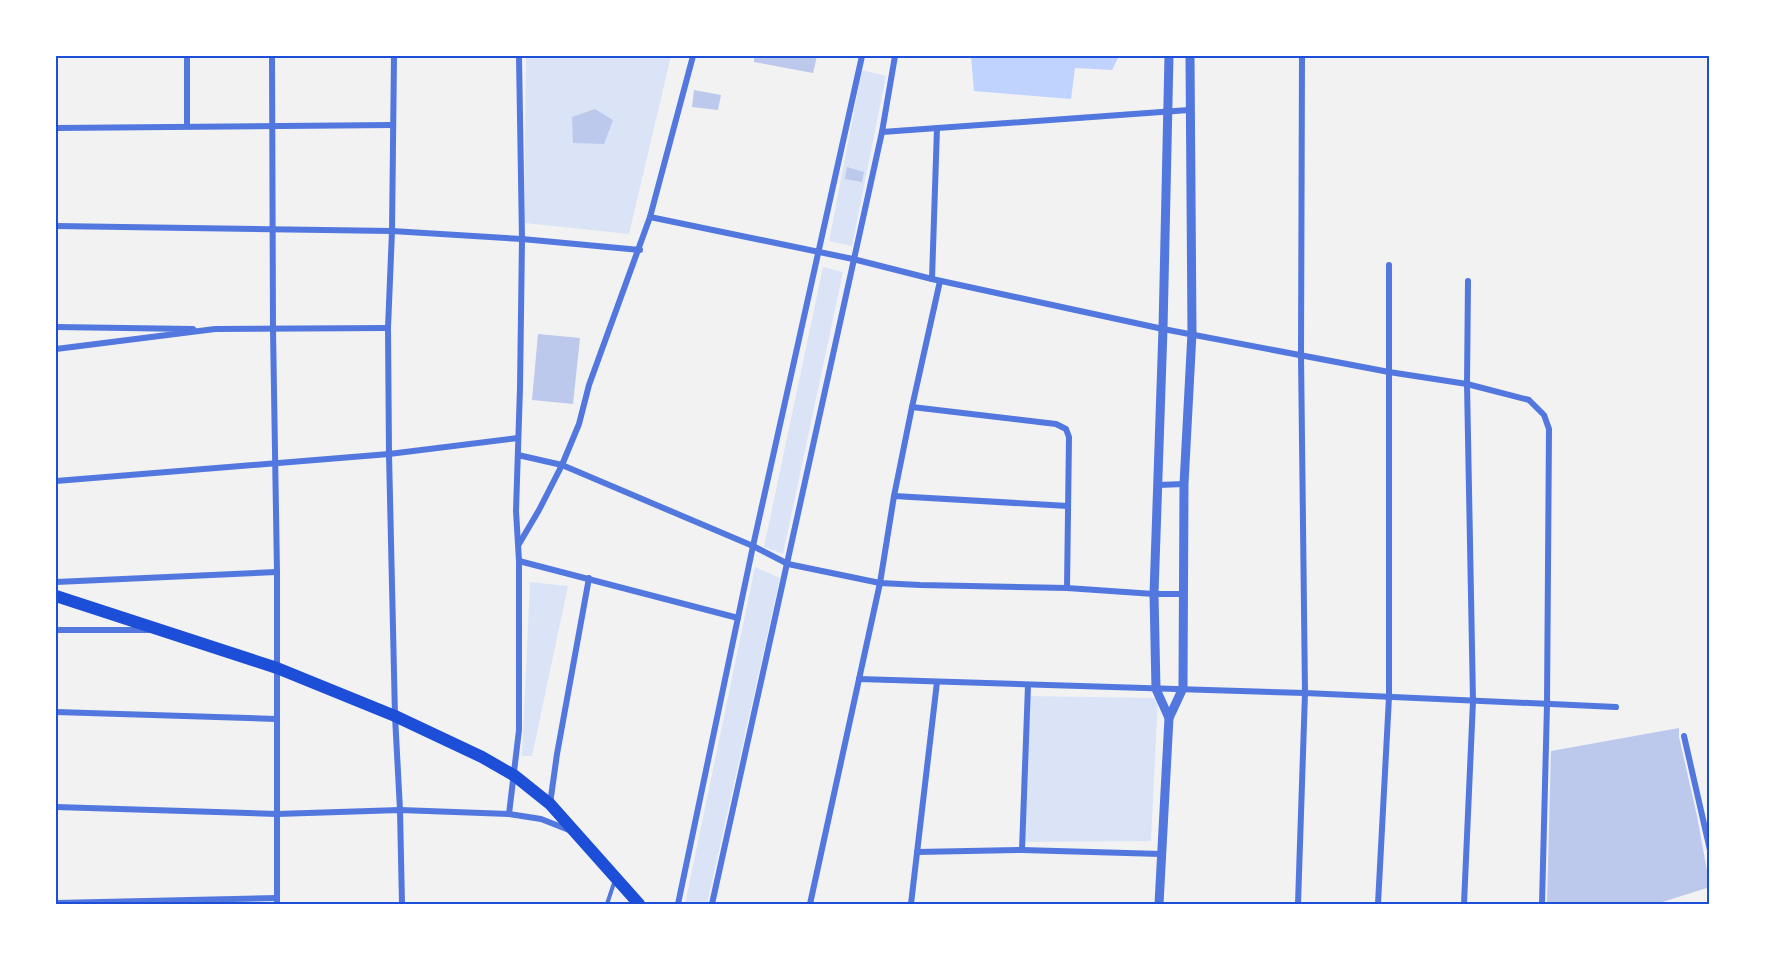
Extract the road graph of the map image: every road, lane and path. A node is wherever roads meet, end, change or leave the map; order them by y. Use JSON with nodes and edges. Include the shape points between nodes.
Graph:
{"nodes":[{"id":1,"x":187,"y":56,"type":"edge"},
{"id":2,"x":272,"y":56,"type":"edge"},
{"id":3,"x":394,"y":56,"type":"edge"},
{"id":4,"x":519,"y":56,"type":"edge"},
{"id":5,"x":693,"y":56,"type":"edge"},
{"id":6,"x":862,"y":56,"type":"edge"},
{"id":7,"x":895,"y":56,"type":"edge"},
{"id":8,"x":1169,"y":56,"type":"edge"},
{"id":9,"x":1190,"y":56,"type":"edge"},
{"id":10,"x":1302,"y":56,"type":"edge"},
{"id":11,"x":1168,"y":110,"type":"junction"},
{"id":12,"x":1189,"y":110,"type":"junction"},
{"id":13,"x":393,"y":125,"type":"junction"},
{"id":14,"x":188,"y":126,"type":"junction"},
{"id":15,"x":274,"y":126,"type":"junction"},
{"id":16,"x":56,"y":128,"type":"edge"},
{"id":17,"x":937,"y":128,"type":"junction"},
{"id":18,"x":882,"y":132,"type":"junction"},
{"id":19,"x":650,"y":217,"type":"junction"},
{"id":20,"x":56,"y":226,"type":"edge"},
{"id":21,"x":273,"y":228,"type":"junction"},
{"id":22,"x":392,"y":231,"type":"junction"},
{"id":23,"x":522,"y":239,"type":"junction"},
{"id":24,"x":640,"y":250,"type":"junction"},
{"id":25,"x":819,"y":253,"type":"junction"},
{"id":26,"x":853,"y":259,"type":"junction"},
{"id":27,"x":1389,"y":265,"type":"dead end"},
{"id":28,"x":932,"y":279,"type":"junction"},
{"id":29,"x":940,"y":281,"type":"junction"},
{"id":30,"x":1468,"y":281,"type":"dead end"},
{"id":31,"x":56,"y":327,"type":"edge"},
{"id":32,"x":388,"y":328,"type":"junction"},
{"id":33,"x":215,"y":329,"type":"junction"},
{"id":34,"x":1163,"y":329,"type":"junction"},
{"id":35,"x":273,"y":330,"type":"junction"},
{"id":36,"x":1192,"y":333,"type":"junction"},
{"id":37,"x":56,"y":349,"type":"edge"},
{"id":38,"x":1301,"y":355,"type":"junction"},
{"id":39,"x":1389,"y":372,"type":"junction"},
{"id":40,"x":1467,"y":384,"type":"junction"},
{"id":41,"x":912,"y":407,"type":"junction"},
{"id":42,"x":518,"y":438,"type":"junction"},
{"id":43,"x":389,"y":454,"type":"junction"},
{"id":44,"x":518,"y":455,"type":"junction"},
{"id":45,"x":274,"y":463,"type":"junction"},
{"id":46,"x":562,"y":465,"type":"junction"},
{"id":47,"x":56,"y":481,"type":"edge"},
{"id":48,"x":1184,"y":484,"type":"junction"},
{"id":49,"x":1158,"y":485,"type":"junction"},
{"id":50,"x":894,"y":495,"type":"junction"},
{"id":51,"x":1068,"y":506,"type":"junction"},
{"id":52,"x":519,"y":544,"type":"junction"},
{"id":53,"x":753,"y":546,"type":"junction"},
{"id":54,"x":519,"y":561,"type":"junction"},
{"id":55,"x":789,"y":564,"type":"junction"},
{"id":56,"x":277,"y":572,"type":"junction"},
{"id":57,"x":589,"y":578,"type":"junction"},
{"id":58,"x":56,"y":582,"type":"edge"},
{"id":59,"x":880,"y":583,"type":"junction"},
{"id":60,"x":1067,"y":588,"type":"junction"},
{"id":61,"x":1154,"y":594,"type":"junction"},
{"id":62,"x":1182,"y":594,"type":"junction"},
{"id":63,"x":56,"y":596,"type":"edge"},
{"id":64,"x":738,"y":618,"type":"junction"},
{"id":65,"x":56,"y":630,"type":"edge"},
{"id":66,"x":158,"y":630,"type":"junction"},
{"id":67,"x":277,"y":668,"type":"junction"},
{"id":68,"x":859,"y":679,"type":"junction"},
{"id":69,"x":937,"y":682,"type":"junction"},
{"id":70,"x":1028,"y":685,"type":"junction"},
{"id":71,"x":1183,"y":688,"type":"junction"},
{"id":72,"x":1156,"y":689,"type":"junction"},
{"id":73,"x":1305,"y":693,"type":"junction"},
{"id":74,"x":1389,"y":697,"type":"junction"},
{"id":75,"x":1473,"y":700,"type":"junction"},
{"id":76,"x":1547,"y":705,"type":"junction"},
{"id":77,"x":1616,"y":708,"type":"dead end"},
{"id":78,"x":56,"y":712,"type":"edge"},
{"id":79,"x":395,"y":716,"type":"junction"},
{"id":80,"x":1169,"y":718,"type":"junction"},
{"id":81,"x":276,"y":719,"type":"junction"},
{"id":82,"x":1684,"y":736,"type":"dead end"},
{"id":83,"x":515,"y":776,"type":"junction"},
{"id":84,"x":550,"y":804,"type":"junction"},
{"id":85,"x":56,"y":807,"type":"edge"},
{"id":86,"x":400,"y":810,"type":"junction"},
{"id":87,"x":277,"y":814,"type":"junction"},
{"id":88,"x":509,"y":814,"type":"junction"},
{"id":89,"x":573,"y":831,"type":"junction"},
{"id":90,"x":1022,"y":850,"type":"junction"},
{"id":91,"x":1710,"y":850,"type":"edge"},
{"id":92,"x":917,"y":852,"type":"junction"},
{"id":93,"x":1161,"y":854,"type":"junction"},
{"id":94,"x":615,"y":879,"type":"junction"},
{"id":95,"x":277,"y":901,"type":"edge"},
{"id":96,"x":56,"y":903,"type":"edge"},
{"id":97,"x":402,"y":904,"type":"edge"},
{"id":98,"x":607,"y":904,"type":"edge"},
{"id":99,"x":639,"y":904,"type":"edge"},
{"id":100,"x":678,"y":904,"type":"edge"},
{"id":101,"x":712,"y":904,"type":"edge"},
{"id":102,"x":810,"y":904,"type":"edge"},
{"id":103,"x":911,"y":904,"type":"edge"},
{"id":104,"x":1159,"y":904,"type":"edge"},
{"id":105,"x":1298,"y":904,"type":"edge"},
{"id":106,"x":1378,"y":904,"type":"edge"},
{"id":107,"x":1464,"y":904,"type":"edge"},
{"id":108,"x":1542,"y":904,"type":"edge"}],
"edges":[{"from":1,"to":14,"type":"street"},
{"from":2,"to":15,"type":"street"},
{"from":3,"to":13,"type":"street"},
{"from":4,"to":23,"type":"street"},
{"from":5,"to":19,"type":"street"},
{"from":6,"to":25,"type":"street"},
{"from":7,"to":18,"type":"street"},
{"from":8,"to":11,"type":"street"},
{"from":9,"to":12,"type":"street"},
{"from":10,"to":38,"type":"street"},
{"from":11,"to":12,"type":"street"},
{"from":11,"to":17,"type":"street"},
{"from":11,"to":34,"type":"street"},
{"from":12,"to":36,"type":"street"},
{"from":13,"to":15,"type":"street"},
{"from":13,"to":22,"type":"street"},
{"from":14,"to":15,"type":"street"},
{"from":14,"to":16,"type":"street"},
{"from":15,"to":21,"type":"street"},
{"from":17,"to":18,"type":"street"},
{"from":17,"to":28,"type":"street"},
{"from":18,"to":26,"type":"street"},
{"from":19,"to":24,"type":"street"},
{"from":19,"to":25,"type":"street"},
{"from":20,"to":21,"type":"street"},
{"from":21,"to":22,"type":"street"},
{"from":21,"to":35,"type":"street"},
{"from":22,"to":23,"type":"street"},
{"from":22,"to":32,"type":"street"},
{"from":23,"to":24,"type":"street"},
{"from":23,"to":42,"type":"street"},
{"from":24,"to":46,"type":"street"},
{"from":25,"to":26,"type":"street"},
{"from":25,"to":53,"type":"street"},
{"from":26,"to":28,"type":"street"},
{"from":26,"to":55,"type":"street"},
{"from":27,"to":39,"type":"street"},
{"from":28,"to":29,"type":"street"},
{"from":29,"to":34,"type":"street"},
{"from":29,"to":41,"type":"street"},
{"from":30,"to":40,"type":"street"},
{"from":31,"to":33,"type":"street"},
{"from":32,"to":35,"type":"street"},
{"from":32,"to":43,"type":"street"},
{"from":33,"to":35,"type":"street"},
{"from":33,"to":37,"type":"street"},
{"from":34,"to":36,"type":"street"},
{"from":34,"to":49,"type":"street"},
{"from":35,"to":45,"type":"street"},
{"from":36,"to":38,"type":"street"},
{"from":36,"to":48,"type":"street"},
{"from":38,"to":39,"type":"street"},
{"from":38,"to":73,"type":"street"},
{"from":39,"to":40,"type":"street"},
{"from":39,"to":74,"type":"street"},
{"from":40,"to":75,"type":"street"},
{"from":40,"to":76,"type":"street","via":[[1535,404],[1549,429]]},
{"from":41,"to":50,"type":"street"},
{"from":41,"to":51,"type":"street","via":[[1062,426],[1069,437]]},
{"from":42,"to":43,"type":"street"},
{"from":42,"to":44,"type":"street"},
{"from":43,"to":45,"type":"street"},
{"from":43,"to":79,"type":"street"},
{"from":44,"to":46,"type":"street"},
{"from":44,"to":52,"type":"street"},
{"from":45,"to":47,"type":"street"},
{"from":45,"to":56,"type":"street"},
{"from":46,"to":52,"type":"street"},
{"from":46,"to":53,"type":"street"},
{"from":48,"to":49,"type":"street"},
{"from":48,"to":62,"type":"street"},
{"from":49,"to":61,"type":"street"},
{"from":50,"to":51,"type":"street"},
{"from":50,"to":59,"type":"street"},
{"from":51,"to":60,"type":"street"},
{"from":52,"to":54,"type":"street"},
{"from":53,"to":55,"type":"street"},
{"from":53,"to":64,"type":"street"},
{"from":54,"to":57,"type":"street"},
{"from":54,"to":83,"type":"street","via":[[519,730]]},
{"from":55,"to":59,"type":"street"},
{"from":55,"to":101,"type":"street"},
{"from":56,"to":58,"type":"street"},
{"from":56,"to":67,"type":"street"},
{"from":57,"to":64,"type":"street"},
{"from":57,"to":84,"type":"street"},
{"from":59,"to":60,"type":"street"},
{"from":59,"to":68,"type":"street"},
{"from":60,"to":61,"type":"street"},
{"from":61,"to":62,"type":"street"},
{"from":61,"to":72,"type":"street"},
{"from":62,"to":71,"type":"street"},
{"from":63,"to":66,"type":"highway"},
{"from":64,"to":100,"type":"street"},
{"from":65,"to":66,"type":"street"},
{"from":66,"to":67,"type":"highway"},
{"from":67,"to":79,"type":"highway"},
{"from":67,"to":81,"type":"street"},
{"from":68,"to":69,"type":"street"},
{"from":68,"to":102,"type":"street"},
{"from":69,"to":70,"type":"street"},
{"from":69,"to":92,"type":"street"},
{"from":70,"to":72,"type":"street"},
{"from":70,"to":90,"type":"street"},
{"from":71,"to":72,"type":"street"},
{"from":71,"to":73,"type":"street"},
{"from":71,"to":80,"type":"street"},
{"from":72,"to":80,"type":"street"},
{"from":73,"to":74,"type":"street"},
{"from":73,"to":105,"type":"street"},
{"from":74,"to":75,"type":"street"},
{"from":74,"to":106,"type":"street"},
{"from":75,"to":76,"type":"street"},
{"from":75,"to":107,"type":"street"},
{"from":76,"to":77,"type":"street"},
{"from":76,"to":108,"type":"street"},
{"from":78,"to":81,"type":"street"},
{"from":79,"to":83,"type":"highway"},
{"from":79,"to":86,"type":"street"},
{"from":80,"to":93,"type":"street"},
{"from":81,"to":87,"type":"street"},
{"from":82,"to":91,"type":"street"},
{"from":83,"to":84,"type":"highway"},
{"from":83,"to":88,"type":"street"},
{"from":84,"to":89,"type":"highway"},
{"from":85,"to":87,"type":"street"},
{"from":86,"to":87,"type":"street"},
{"from":86,"to":88,"type":"street"},
{"from":86,"to":97,"type":"street"},
{"from":87,"to":95,"type":"street"},
{"from":88,"to":89,"type":"street","via":[[541,819]]},
{"from":89,"to":94,"type":"highway"},
{"from":90,"to":92,"type":"street"},
{"from":90,"to":93,"type":"street"},
{"from":92,"to":103,"type":"street"},
{"from":93,"to":104,"type":"street"},
{"from":94,"to":98,"type":"lane"},
{"from":94,"to":99,"type":"highway"},
{"from":95,"to":96,"type":"street"}]}
